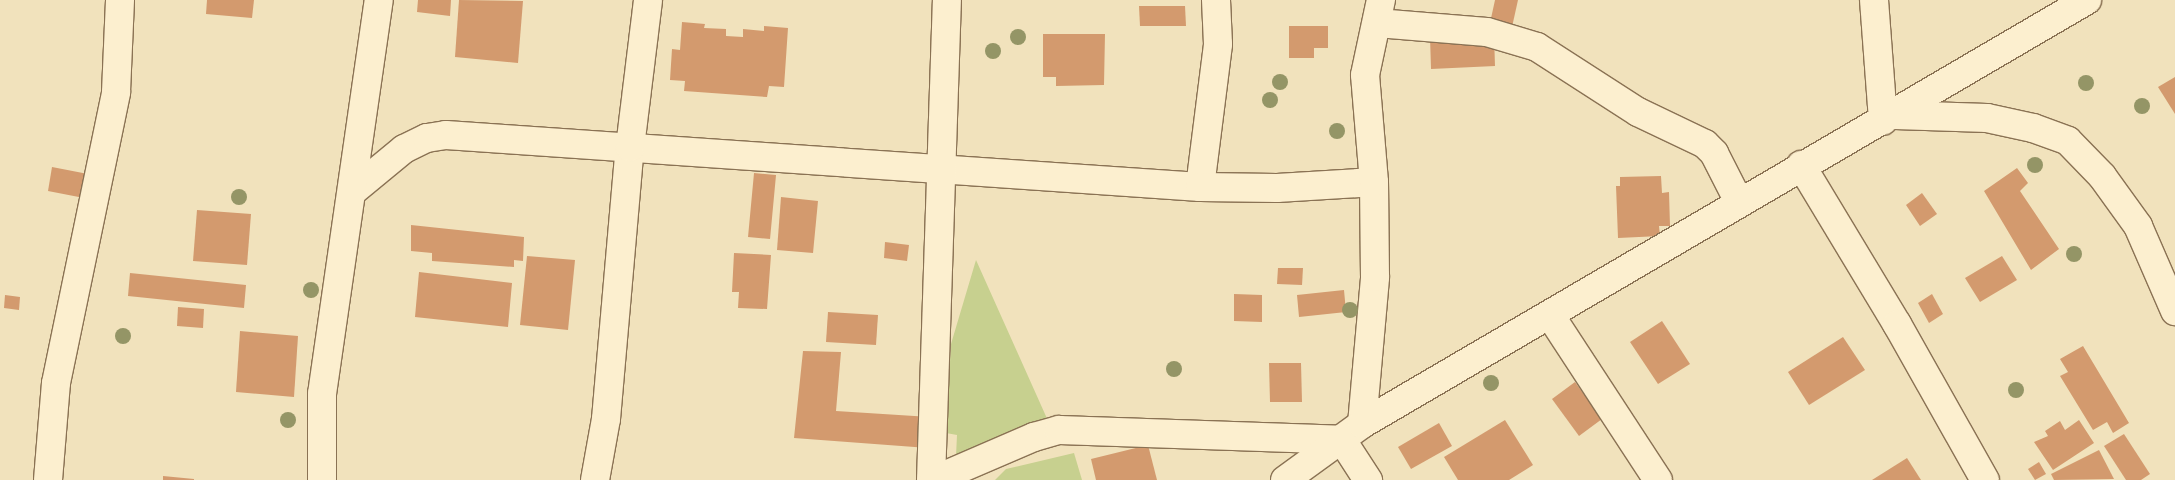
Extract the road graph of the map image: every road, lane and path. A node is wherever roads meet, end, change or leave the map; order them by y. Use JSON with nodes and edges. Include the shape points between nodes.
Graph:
{"nodes":[{"id":1,"x":120,"y":0,"type":"edge"},
{"id":2,"x":379,"y":0,"type":"edge"},
{"id":3,"x":648,"y":0,"type":"edge"},
{"id":4,"x":947,"y":0,"type":"edge"},
{"id":5,"x":1216,"y":0,"type":"edge"},
{"id":6,"x":1874,"y":0,"type":"edge"},
{"id":7,"x":2087,"y":0,"type":"edge"},
{"id":8,"x":1379,"y":11,"type":"edge"},
{"id":9,"x":1889,"y":118,"type":"junction"},
{"id":10,"x":630,"y":147,"type":"junction"},
{"id":11,"x":1801,"y":165,"type":"junction"},
{"id":12,"x":941,"y":170,"type":"junction"},
{"id":13,"x":1374,"y":182,"type":"junction"},
{"id":14,"x":1200,"y":187,"type":"junction"},
{"id":15,"x":353,"y":191,"type":"junction"},
{"id":16,"x":1739,"y":202,"type":"junction"},
{"id":17,"x":2175,"y":311,"type":"edge"},
{"id":18,"x":1550,"y":314,"type":"junction"},
{"id":19,"x":1352,"y":432,"type":"junction"},
{"id":20,"x":48,"y":480,"type":"edge"},
{"id":21,"x":322,"y":480,"type":"edge"},
{"id":22,"x":595,"y":480,"type":"edge"},
{"id":23,"x":932,"y":480,"type":"edge"},
{"id":24,"x":1285,"y":480,"type":"edge"},
{"id":25,"x":1368,"y":480,"type":"edge"},
{"id":26,"x":1658,"y":480,"type":"edge"},
{"id":27,"x":1985,"y":480,"type":"edge"}],
"edges":[{"from":1,"to":20,"type":"street","via":[[116,92],[56,383]]},
{"from":2,"to":15,"type":"street"},
{"from":3,"to":10,"type":"street"},
{"from":4,"to":12,"type":"street"},
{"from":5,"to":14,"type":"street","via":[[1218,44]]},
{"from":6,"to":9,"type":"street"},
{"from":7,"to":9,"type":"street"},
{"from":8,"to":13,"type":"street","via":[[1365,75]]},
{"from":8,"to":16,"type":"street","via":[[1487,32],[1537,47],[1638,112],[1705,144],[1714,153]]},
{"from":9,"to":11,"type":"street"},
{"from":9,"to":17,"type":"street","via":[[1987,118],[2033,128],[2068,141],[2102,176],[2138,226]]},
{"from":10,"to":12,"type":"street"},
{"from":10,"to":15,"type":"street","via":[[446,135],[427,138],[404,149]]},
{"from":10,"to":22,"type":"street","via":[[606,419]]},
{"from":11,"to":16,"type":"street"},
{"from":11,"to":27,"type":"street","via":[[1897,324]]},
{"from":12,"to":14,"type":"street"},
{"from":12,"to":23,"type":"street"},
{"from":13,"to":14,"type":"street","via":[[1277,188]]},
{"from":13,"to":19,"type":"street","via":[[1375,277]]},
{"from":15,"to":21,"type":"street","via":[[322,394]]},
{"from":16,"to":18,"type":"street"},
{"from":18,"to":19,"type":"street"},
{"from":18,"to":26,"type":"street"},
{"from":19,"to":23,"type":"street","via":[[1059,430],[1034,437]]},
{"from":19,"to":24,"type":"street"},
{"from":19,"to":25,"type":"street"}]}
